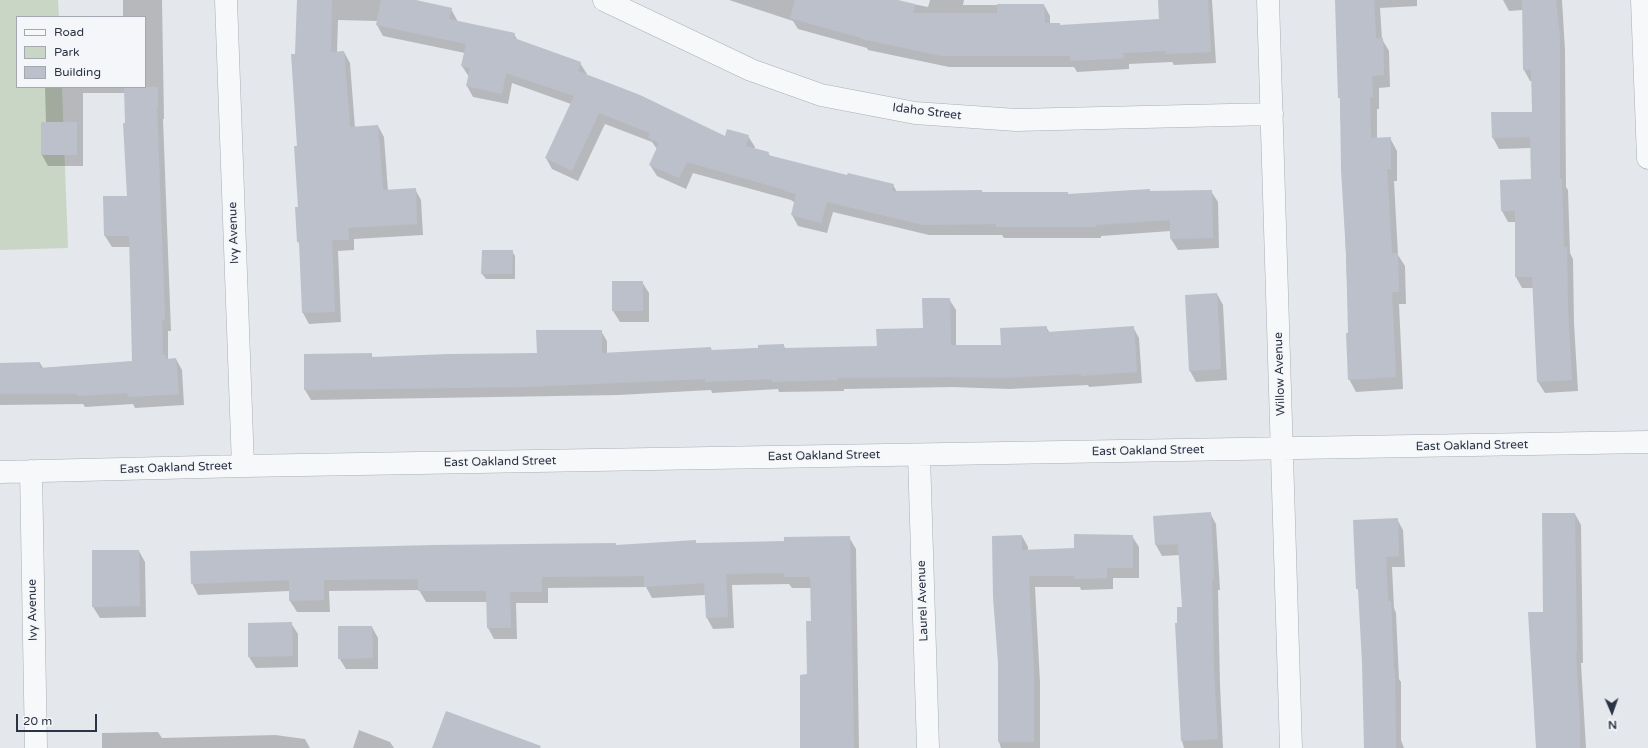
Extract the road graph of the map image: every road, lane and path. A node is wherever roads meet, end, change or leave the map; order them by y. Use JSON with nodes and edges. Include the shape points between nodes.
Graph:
{"nodes":[{"id":1,"x":226,"y":0,"type":"edge"},
{"id":2,"x":604,"y":0,"type":"edge"},
{"id":3,"x":1268,"y":0,"type":"edge"},
{"id":4,"x":1642,"y":0,"type":"edge"},
{"id":5,"x":1646,"y":68,"type":"edge"},
{"id":6,"x":1272,"y":114,"type":"junction"},
{"id":7,"x":1648,"y":158,"type":"edge"},
{"id":8,"x":1648,"y":442,"type":"edge"},
{"id":9,"x":1283,"y":449,"type":"junction"},
{"id":10,"x":919,"y":455,"type":"junction"},
{"id":11,"x":243,"y":466,"type":"junction"},
{"id":12,"x":31,"y":471,"type":"junction"},
{"id":13,"x":0,"y":472,"type":"edge"},
{"id":14,"x":36,"y":748,"type":"edge"},
{"id":15,"x":928,"y":748,"type":"edge"},
{"id":16,"x":1291,"y":748,"type":"edge"}],
"edges":[{"from":1,"to":11,"type":"street","name":"Ivy Avenue"},
{"from":2,"to":6,"type":"street","name":"Idaho Street","via":[[751,70],[821,95],[915,113],[1016,120]]},
{"from":3,"to":6,"type":"street","name":"Willow Avenue"},
{"from":4,"to":5,"type":"street"},
{"from":5,"to":7,"type":"street"},
{"from":6,"to":9,"type":"street","name":"Willow Avenue"},
{"from":8,"to":9,"type":"street","name":"East Oakland Street"},
{"from":9,"to":10,"type":"street","name":"East Oakland Street"},
{"from":9,"to":16,"type":"street","name":"Willow Avenue"},
{"from":10,"to":11,"type":"street","name":"East Oakland Street"},
{"from":10,"to":15,"type":"street","name":"Laurel Avenue"},
{"from":11,"to":12,"type":"street","name":"East Oakland Street"},
{"from":12,"to":13,"type":"street","name":"East Oakland Street"},
{"from":12,"to":14,"type":"street","name":"Ivy Avenue"}]}
